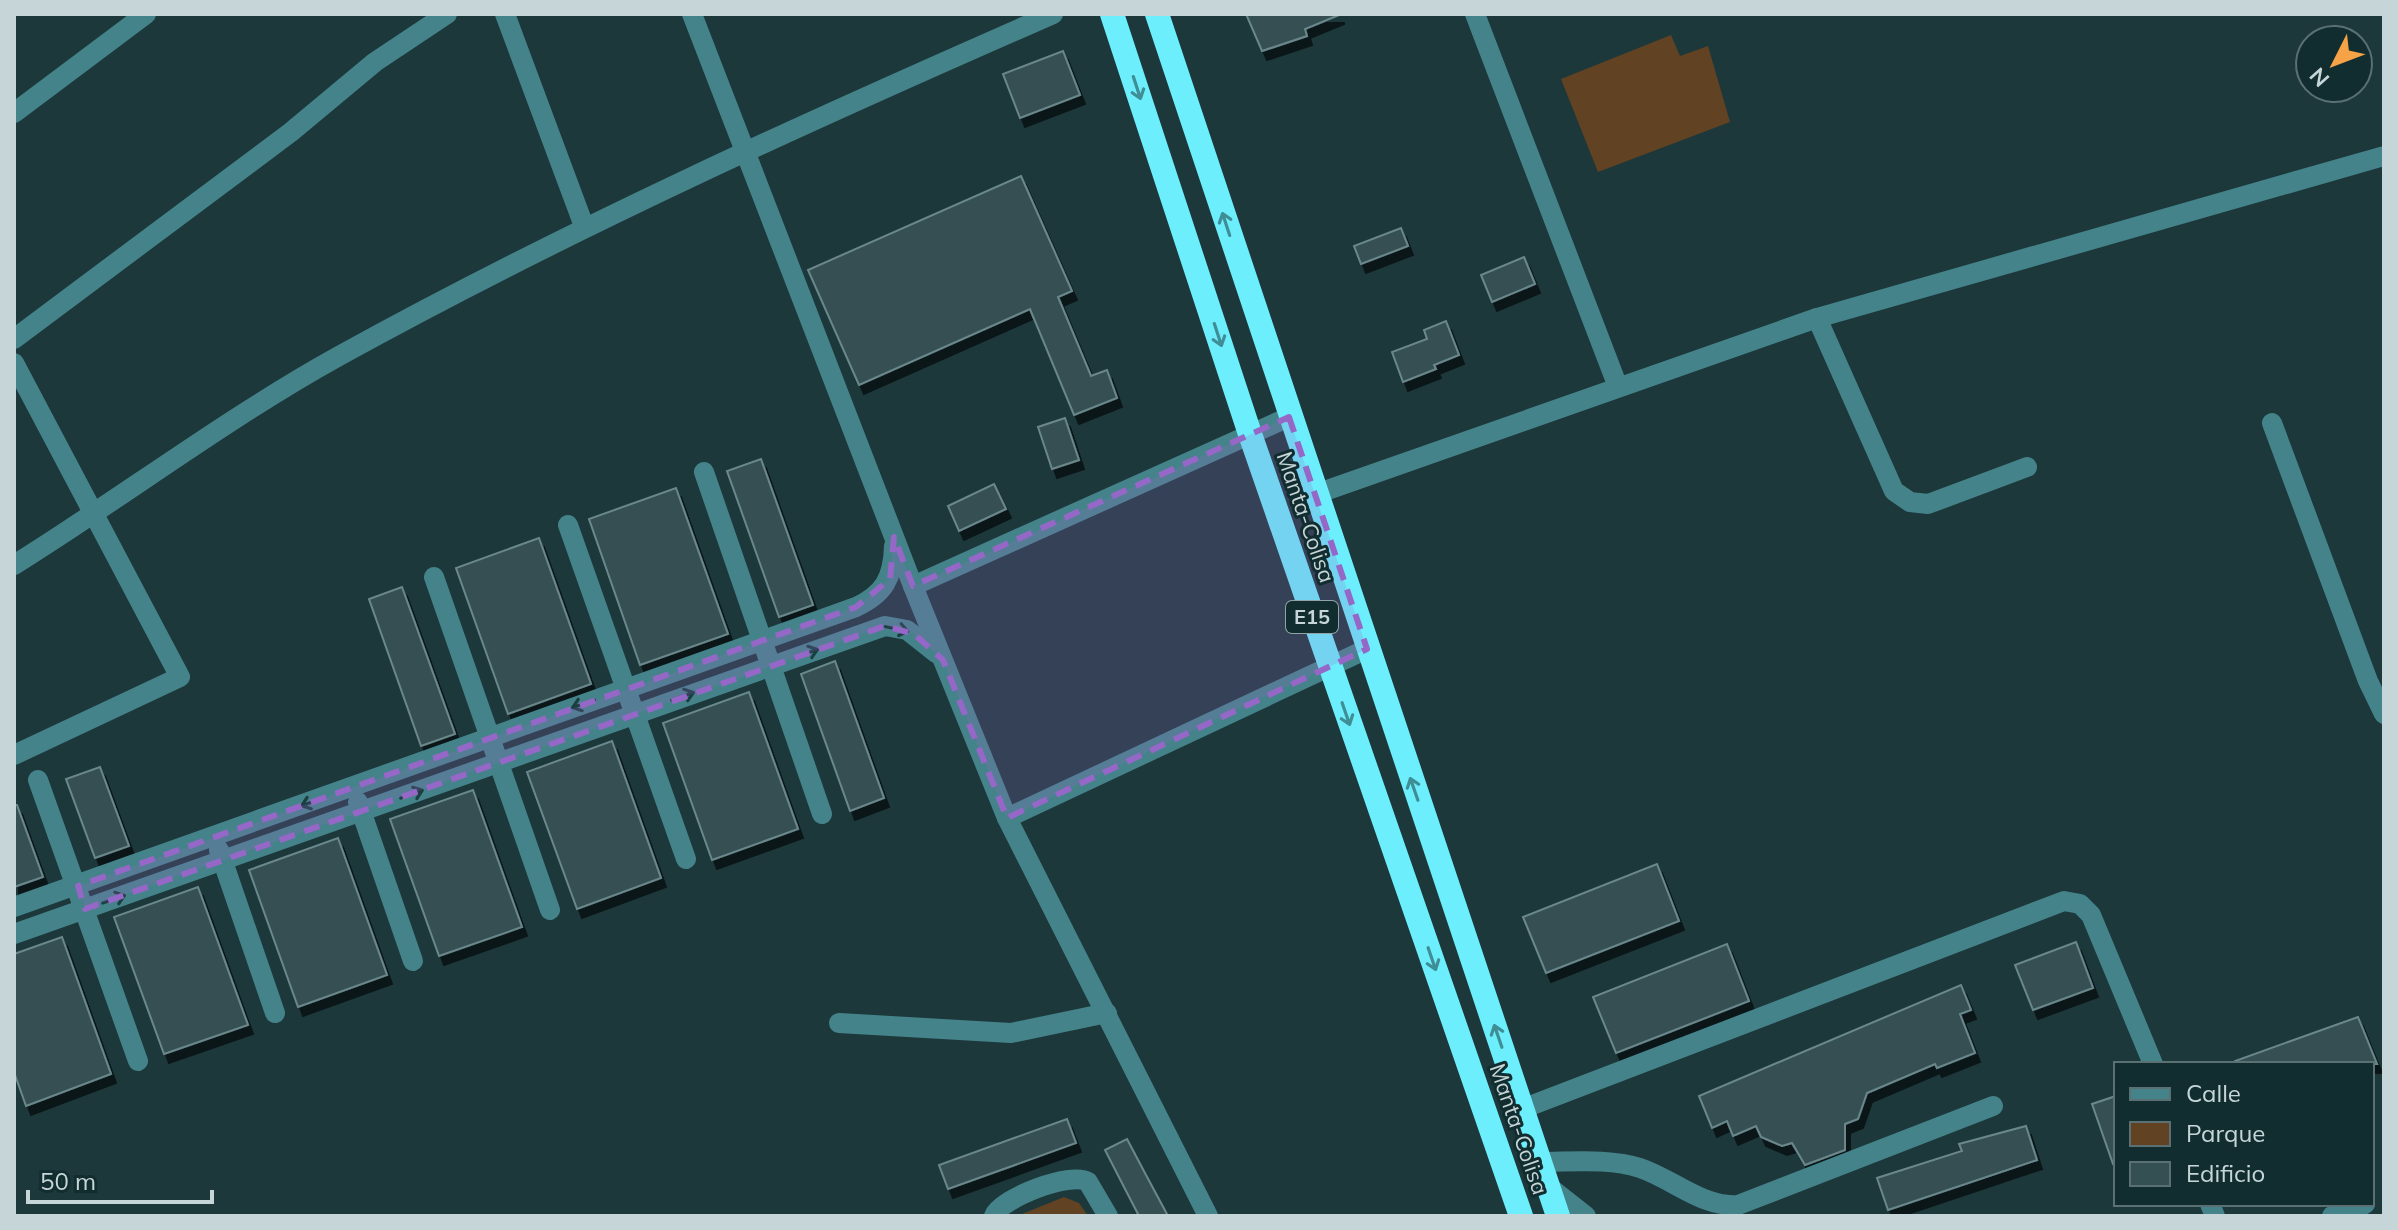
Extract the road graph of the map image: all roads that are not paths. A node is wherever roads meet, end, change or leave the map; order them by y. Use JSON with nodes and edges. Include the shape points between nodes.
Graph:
{"nodes":[{"id":1,"x":146,"y":14,"type":"edge"},
{"id":2,"x":447,"y":14,"type":"edge"},
{"id":3,"x":505,"y":14,"type":"edge"},
{"id":4,"x":692,"y":14,"type":"edge"},
{"id":5,"x":1053,"y":14,"type":"edge"},
{"id":6,"x":1112,"y":14,"type":"edge"},
{"id":7,"x":1157,"y":14,"type":"edge"},
{"id":8,"x":1475,"y":14,"type":"edge"},
{"id":9,"x":14,"y":113,"type":"edge"},
{"id":10,"x":747,"y":148,"type":"junction"},
{"id":11,"x":2384,"y":156,"type":"edge"},
{"id":12,"x":584,"y":226,"type":"junction"},
{"id":13,"x":1817,"y":318,"type":"junction"},
{"id":14,"x":14,"y":339,"type":"edge"},
{"id":15,"x":14,"y":363,"type":"edge"},
{"id":16,"x":1618,"y":387,"type":"junction"},
{"id":17,"x":1289,"y":417,"type":"junction"},
{"id":18,"x":2272,"y":423,"type":"dead end"},
{"id":19,"x":1250,"y":434,"type":"junction"},
{"id":20,"x":2027,"y":467,"type":"dead end"},
{"id":21,"x":704,"y":472,"type":"dead end"},
{"id":22,"x":1316,"y":494,"type":"junction"},
{"id":23,"x":94,"y":515,"type":"junction"},
{"id":24,"x":568,"y":525,"type":"dead end"},
{"id":25,"x":894,"y":537,"type":"junction"},
{"id":26,"x":14,"y":565,"type":"edge"},
{"id":27,"x":434,"y":577,"type":"dead end"},
{"id":28,"x":913,"y":586,"type":"junction"},
{"id":29,"x":850,"y":609,"type":"junction"},
{"id":30,"x":859,"y":635,"type":"junction"},
{"id":31,"x":762,"y":640,"type":"junction"},
{"id":32,"x":1367,"y":649,"type":"junction"},
{"id":33,"x":943,"y":660,"type":"junction"},
{"id":34,"x":770,"y":666,"type":"junction"},
{"id":35,"x":1329,"y":667,"type":"junction"},
{"id":36,"x":627,"y":689,"type":"junction"},
{"id":37,"x":635,"y":713,"type":"junction"},
{"id":38,"x":2384,"y":714,"type":"edge"},
{"id":39,"x":489,"y":737,"type":"junction"},
{"id":40,"x":14,"y":755,"type":"edge"},
{"id":41,"x":498,"y":762,"type":"junction"},
{"id":42,"x":38,"y":780,"type":"dead end"},
{"id":43,"x":352,"y":788,"type":"junction"},
{"id":44,"x":362,"y":812,"type":"junction"},
{"id":45,"x":822,"y":814,"type":"dead end"},
{"id":46,"x":1007,"y":818,"type":"junction"},
{"id":47,"x":215,"y":838,"type":"junction"},
{"id":48,"x":686,"y":859,"type":"dead end"},
{"id":49,"x":223,"y":861,"type":"junction"},
{"id":50,"x":78,"y":886,"type":"junction"},
{"id":51,"x":14,"y":907,"type":"edge"},
{"id":52,"x":85,"y":909,"type":"junction"},
{"id":53,"x":550,"y":910,"type":"dead end"},
{"id":54,"x":14,"y":934,"type":"edge"},
{"id":55,"x":413,"y":961,"type":"dead end"},
{"id":56,"x":275,"y":1013,"type":"dead end"},
{"id":57,"x":1107,"y":1013,"type":"junction"},
{"id":58,"x":839,"y":1023,"type":"dead end"},
{"id":59,"x":138,"y":1061,"type":"dead end"},
{"id":60,"x":2152,"y":1062,"type":"edge"},
{"id":61,"x":1993,"y":1106,"type":"dead end"},
{"id":62,"x":1522,"y":1109,"type":"junction"},
{"id":63,"x":1540,"y":1162,"type":"junction"},
{"id":64,"x":1548,"y":1186,"type":"junction"},
{"id":65,"x":2360,"y":1206,"type":"edge"},
{"id":66,"x":994,"y":1216,"type":"edge"},
{"id":67,"x":1108,"y":1216,"type":"edge"},
{"id":68,"x":1208,"y":1216,"type":"edge"},
{"id":69,"x":1521,"y":1216,"type":"edge"},
{"id":70,"x":1558,"y":1216,"type":"edge"},
{"id":71,"x":1586,"y":1216,"type":"edge"},
{"id":72,"x":2332,"y":1216,"type":"edge"}],
"edges":[{"from":1,"to":9,"type":"street"},
{"from":2,"to":14,"type":"street","via":[[375,62],[291,132]]},
{"from":3,"to":12,"type":"street"},
{"from":4,"to":10,"type":"street"},
{"from":5,"to":10,"type":"street"},
{"from":6,"to":19,"type":"highway","name":"Manta-Colisa","number":"E15","one_way":true},
{"from":17,"to":7,"type":"highway","name":"Manta-Colisa","number":"E15","one_way":true},
{"from":8,"to":16,"type":"street"},
{"from":10,"to":12,"type":"street"},
{"from":10,"to":25,"type":"street"},
{"from":11,"to":13,"type":"street"},
{"from":12,"to":23,"type":"street","via":[[337,358]]},
{"from":13,"to":16,"type":"street"},
{"from":13,"to":20,"type":"street","via":[[1901,497],[1928,504]]},
{"from":15,"to":23,"type":"street"},
{"from":16,"to":22,"type":"street"},
{"from":17,"to":19,"type":"street"},
{"from":17,"to":22,"type":"highway","name":"Manta-Colisa","number":"E15"},
{"from":18,"to":38,"type":"street"},
{"from":19,"to":28,"type":"street"},
{"from":19,"to":35,"type":"highway","name":"Manta-Colisa","number":"E15"},
{"from":21,"to":31,"type":"street"},
{"from":22,"to":32,"type":"highway","name":"Manta-Colisa","number":"E15"},
{"from":23,"to":26,"type":"street"},
{"from":23,"to":40,"type":"street","via":[[180,677]]},
{"from":24,"to":36,"type":"street"},
{"from":25,"to":28,"type":"street"},
{"from":25,"to":29,"type":"street","via":[[890,579],[872,599]]},
{"from":27,"to":39,"type":"street"},
{"from":28,"to":33,"type":"street"},
{"from":29,"to":30,"type":"street"},
{"from":29,"to":31,"type":"street"},
{"from":30,"to":33,"type":"street","one_way":true,"via":[[895,626],[914,634]]},
{"from":34,"to":30,"type":"street","one_way":true},
{"from":31,"to":34,"type":"street"},
{"from":31,"to":36,"type":"street"},
{"from":32,"to":35,"type":"street"},
{"from":62,"to":32,"type":"highway","name":"Manta-Colisa","number":"E15","one_way":true},
{"from":33,"to":46,"type":"street"},
{"from":37,"to":34,"type":"street","one_way":true},
{"from":34,"to":45,"type":"street"},
{"from":35,"to":46,"type":"street"},
{"from":35,"to":69,"type":"highway","name":"Manta-Colisa","number":"E15","one_way":true},
{"from":36,"to":37,"type":"street"},
{"from":36,"to":39,"type":"street","one_way":true},
{"from":37,"to":41,"type":"street"},
{"from":37,"to":48,"type":"street"},
{"from":39,"to":41,"type":"street"},
{"from":39,"to":43,"type":"street"},
{"from":44,"to":41,"type":"street","one_way":true},
{"from":41,"to":53,"type":"street"},
{"from":42,"to":50,"type":"street"},
{"from":43,"to":44,"type":"street"},
{"from":43,"to":47,"type":"street","one_way":true},
{"from":44,"to":49,"type":"street"},
{"from":44,"to":55,"type":"street"},
{"from":46,"to":57,"type":"street"},
{"from":47,"to":49,"type":"street"},
{"from":47,"to":50,"type":"street"},
{"from":52,"to":49,"type":"street","one_way":true},
{"from":49,"to":56,"type":"street"},
{"from":50,"to":51,"type":"street"},
{"from":50,"to":52,"type":"street"},
{"from":52,"to":54,"type":"street"},
{"from":52,"to":59,"type":"street"},
{"from":57,"to":58,"type":"street","via":[[1011,1033]]},
{"from":57,"to":68,"type":"street"},
{"from":60,"to":62,"type":"street","via":[[2091,915],[2080,904],[2064,901]]},
{"from":61,"to":63,"type":"street","via":[[1738,1205],[1722,1206],[1671,1180],[1619,1163]]},
{"from":62,"to":63,"type":"highway","name":"Manta-Colisa","number":"E15"},
{"from":63,"to":64,"type":"highway","name":"Manta-Colisa","number":"E15"},
{"from":64,"to":70,"type":"highway","name":"Manta-Colisa","number":"E15"},
{"from":64,"to":71,"type":"street"},
{"from":65,"to":72,"type":"street"},
{"from":66,"to":67,"type":"street","via":[[1006,1202],[1073,1177],[1093,1187]]}]}
